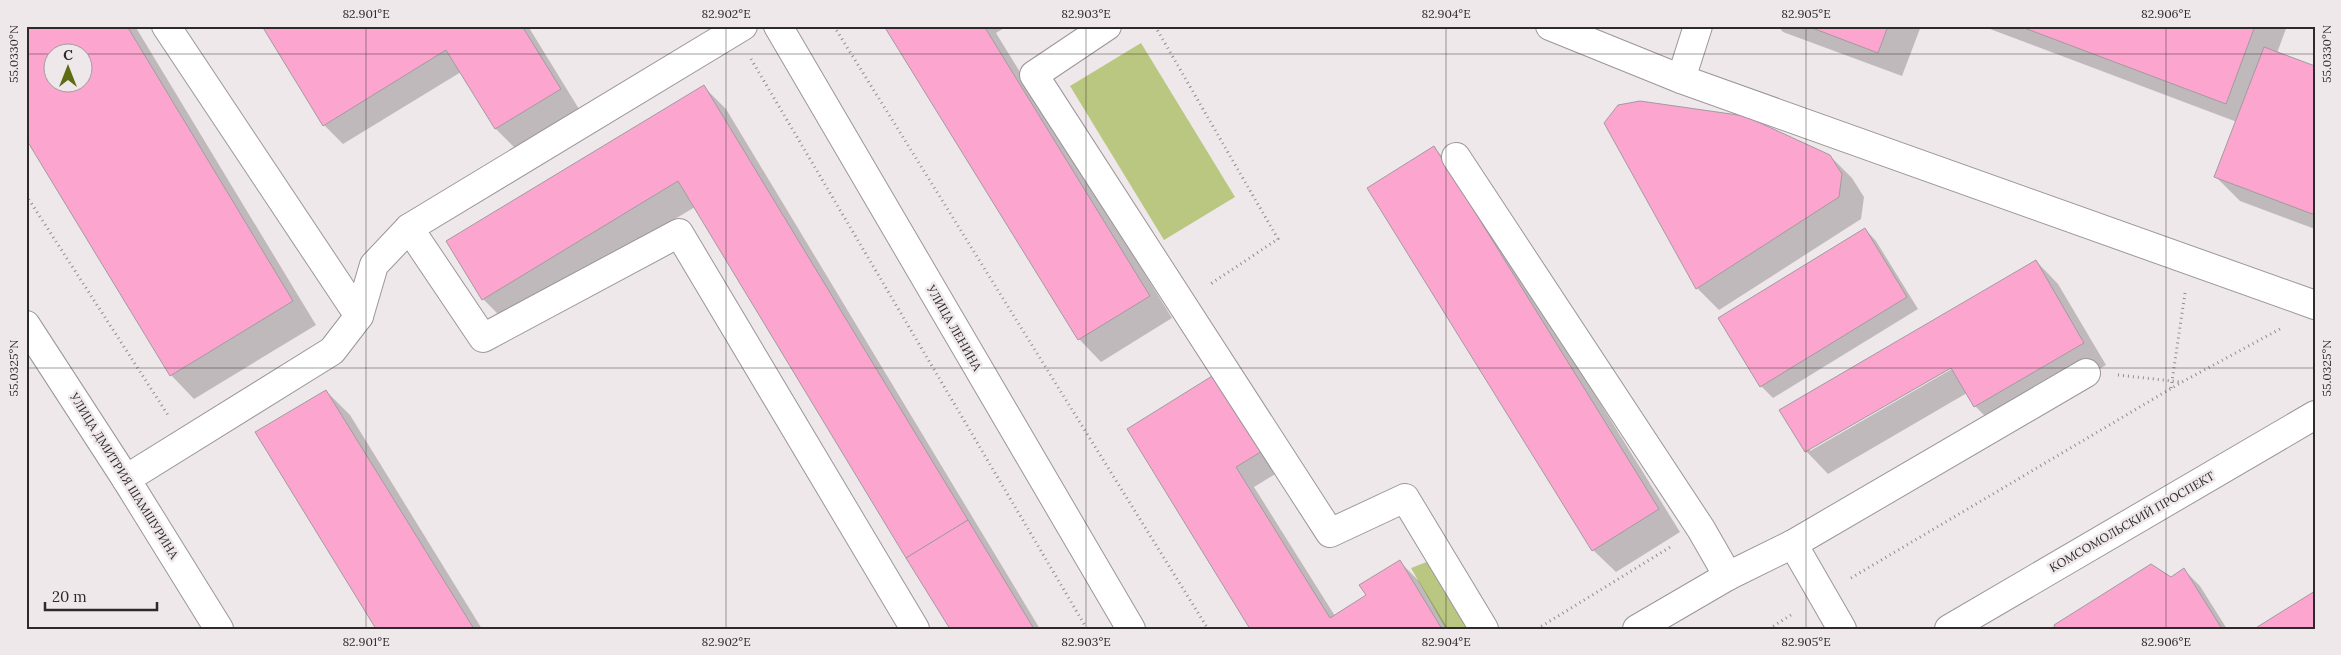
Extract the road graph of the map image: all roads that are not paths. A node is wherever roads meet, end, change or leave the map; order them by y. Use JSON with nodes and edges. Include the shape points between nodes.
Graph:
{"nodes":[{"id":1,"x":166,"y":26,"type":"edge"},
{"id":2,"x":778,"y":26,"type":"edge"},
{"id":3,"x":1108,"y":26,"type":"edge"},
{"id":4,"x":1550,"y":26,"type":"edge"},
{"id":5,"x":1698,"y":26,"type":"edge"},
{"id":6,"x":739,"y":29,"type":"edge"},
{"id":7,"x":1681,"y":79,"type":"junction"},
{"id":8,"x":1456,"y":157,"type":"dead end"},
{"id":9,"x":409,"y":228,"type":"junction"},
{"id":10,"x":2315,"y":305,"type":"edge"},
{"id":11,"x":359,"y":316,"type":"junction"},
{"id":12,"x":26,"y":325,"type":"edge"},
{"id":13,"x":2086,"y":373,"type":"road end"},
{"id":14,"x":2315,"y":415,"type":"edge"},
{"id":15,"x":126,"y":479,"type":"junction"},
{"id":16,"x":1793,"y":544,"type":"junction"},
{"id":17,"x":1728,"y":576,"type":"junction"},
{"id":18,"x":219,"y":629,"type":"edge"},
{"id":19,"x":915,"y":629,"type":"edge"},
{"id":20,"x":1131,"y":629,"type":"edge"},
{"id":21,"x":1484,"y":629,"type":"edge"},
{"id":22,"x":1637,"y":629,"type":"edge"},
{"id":23,"x":1842,"y":629,"type":"edge"},
{"id":24,"x":1949,"y":629,"type":"edge"}],
"edges":[{"from":1,"to":11,"type":"street"},
{"from":2,"to":20,"type":"street","name":"УЛИЦА ЛЕНИНА"},
{"from":3,"to":21,"type":"street","via":[[1034,75],[1330,533],[1405,498]]},
{"from":4,"to":7,"type":"street"},
{"from":5,"to":7,"type":"street"},
{"from":6,"to":9,"type":"street"},
{"from":7,"to":10,"type":"street"},
{"from":8,"to":17,"type":"street","via":[[1701,529]]},
{"from":9,"to":11,"type":"street","via":[[374,266]]},
{"from":9,"to":19,"type":"street","via":[[483,338],[679,233]]},
{"from":11,"to":15,"type":"street","via":[[332,351]]},
{"from":12,"to":15,"type":"street","name":"УЛИЦА ДМИТРИЯ ШАМШУРИНА"},
{"from":13,"to":16,"type":"street"},
{"from":14,"to":24,"type":"street","name":"КОМСОМОЛЬСКИЙ ПРОСПЕКТ"},
{"from":15,"to":18,"type":"street","name":"УЛИЦА ДМИТРИЯ ШАМШУРИНА"},
{"from":16,"to":17,"type":"street"},
{"from":16,"to":23,"type":"street"},
{"from":17,"to":22,"type":"street"}]}
